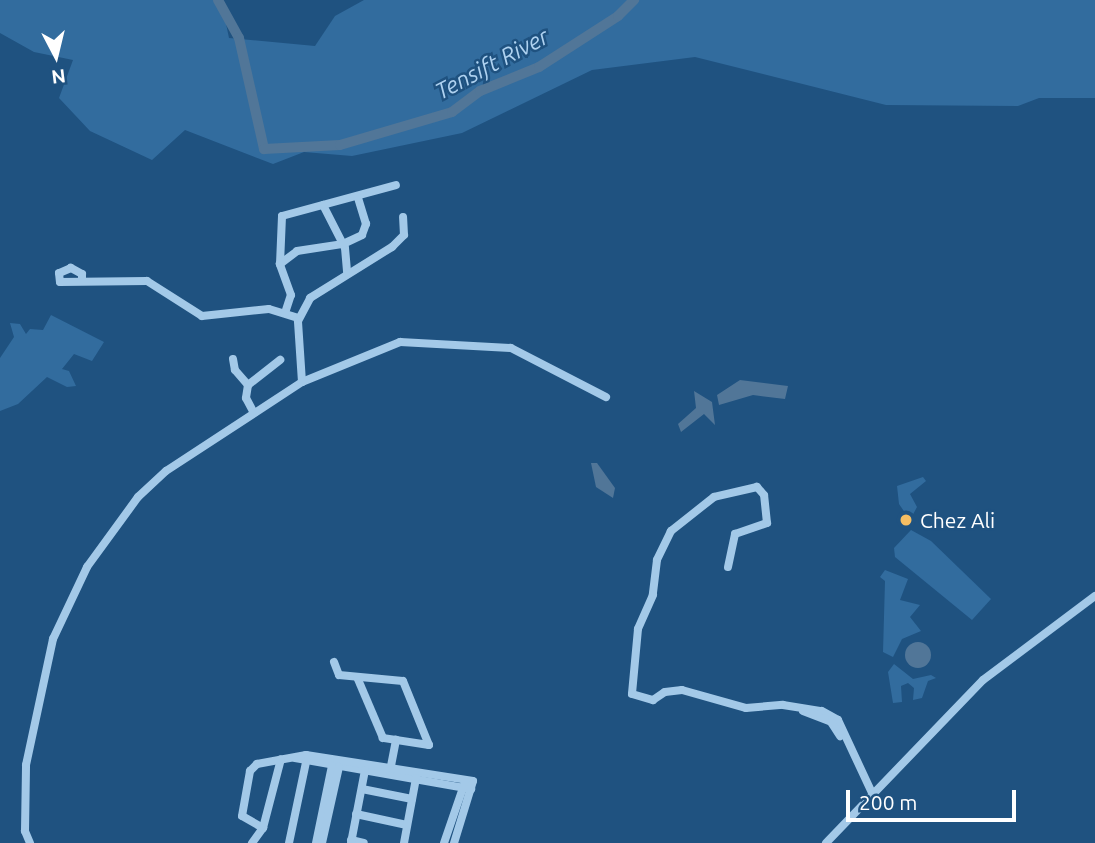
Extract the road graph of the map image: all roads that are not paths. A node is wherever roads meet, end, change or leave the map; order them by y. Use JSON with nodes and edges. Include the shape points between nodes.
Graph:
{"nodes":[{"id":1,"x":396,"y":185,"type":"dead end"},
{"id":2,"x":358,"y":197,"type":"junction"},
{"id":3,"x":323,"y":205,"type":"junction"},
{"id":4,"x":403,"y":217,"type":"dead end"},
{"id":5,"x":343,"y":244,"type":"junction"},
{"id":6,"x":280,"y":264,"type":"junction"},
{"id":7,"x":346,"y":273,"type":"junction"},
{"id":8,"x":82,"y":281,"type":"dead end"},
{"id":9,"x":285,"y":313,"type":"junction"},
{"id":10,"x":299,"y":318,"type":"junction"},
{"id":11,"x":233,"y":359,"type":"dead end"},
{"id":12,"x":280,"y":360,"type":"dead end"},
{"id":13,"x":302,"y":382,"type":"junction"},
{"id":14,"x":248,"y":385,"type":"junction"},
{"id":15,"x":606,"y":397,"type":"dead end"},
{"id":16,"x":254,"y":413,"type":"junction"},
{"id":17,"x":727,"y":567,"type":"dead end"},
{"id":18,"x":1095,"y":596,"type":"edge"},
{"id":19,"x":334,"y":662,"type":"dead end"},
{"id":20,"x":357,"y":677,"type":"junction"},
{"id":21,"x":396,"y":740,"type":"junction"},
{"id":22,"x":295,"y":758,"type":"junction"},
{"id":23,"x":281,"y":759,"type":"junction"},
{"id":24,"x":306,"y":762,"type":"junction"},
{"id":25,"x":336,"y":766,"type":"junction"},
{"id":26,"x":365,"y":770,"type":"junction"},
{"id":27,"x":391,"y":771,"type":"junction"},
{"id":28,"x":416,"y":778,"type":"junction"},
{"id":29,"x":467,"y":785,"type":"junction"},
{"id":30,"x":362,"y":789,"type":"junction"},
{"id":31,"x":870,"y":795,"type":"junction"},
{"id":32,"x":412,"y":799,"type":"junction"},
{"id":33,"x":356,"y":814,"type":"junction"},
{"id":34,"x":407,"y":825,"type":"junction"},
{"id":35,"x":263,"y":828,"type":"junction"},
{"id":36,"x":453,"y":837,"type":"edge"},
{"id":37,"x":351,"y":841,"type":"edge"},
{"id":38,"x":30,"y":843,"type":"edge"},
{"id":39,"x":252,"y":843,"type":"edge"},
{"id":40,"x":289,"y":843,"type":"edge"},
{"id":41,"x":316,"y":843,"type":"edge"},
{"id":42,"x":322,"y":843,"type":"edge"},
{"id":43,"x":364,"y":843,"type":"edge"},
{"id":44,"x":404,"y":843,"type":"edge"},
{"id":45,"x":444,"y":843,"type":"edge"},
{"id":46,"x":826,"y":843,"type":"edge"}],
"edges":[{"from":1,"to":2,"type":"street"},
{"from":2,"to":3,"type":"street"},
{"from":2,"to":5,"type":"street","via":[[366,230]]},
{"from":3,"to":5,"type":"street"},
{"from":3,"to":6,"type":"street","via":[[282,216]]},
{"from":4,"to":7,"type":"street","via":[[402,237]]},
{"from":5,"to":6,"type":"street","via":[[297,251]]},
{"from":5,"to":7,"type":"street"},
{"from":6,"to":9,"type":"street","via":[[291,293]]},
{"from":7,"to":10,"type":"street","via":[[312,294]]},
{"from":8,"to":9,"type":"street","via":[[147,281],[188,309],[209,317],[256,310]]},
{"from":9,"to":10,"type":"street"},
{"from":10,"to":13,"type":"street"},
{"from":11,"to":14,"type":"street","via":[[235,370]]},
{"from":12,"to":14,"type":"street"},
{"from":13,"to":15,"type":"street","via":[[387,345],[409,341],[511,348]]},
{"from":13,"to":16,"type":"street"},
{"from":14,"to":16,"type":"street","via":[[246,398]]},
{"from":16,"to":38,"type":"street","via":[[154,480],[87,567],[53,639],[27,752],[24,810]]},
{"from":17,"to":31,"type":"street","via":[[735,534],[766,525],[764,495],[757,487],[714,497],[684,516],[671,531],[657,559],[653,595],[638,629],[632,694],[653,700],[665,692],[682,690],[746,708],[794,707],[815,712],[835,727]]},
{"from":18,"to":31,"type":"street","via":[[988,675]]},
{"from":19,"to":20,"type":"street","via":[[339,675]]},
{"from":20,"to":21,"type":"street","via":[[383,738]]},
{"from":20,"to":21,"type":"street","via":[[403,681],[429,746]]},
{"from":21,"to":27,"type":"street"},
{"from":22,"to":23,"type":"street"},
{"from":22,"to":24,"type":"street"},
{"from":22,"to":27,"type":"street","via":[[306,755]]},
{"from":23,"to":35,"type":"street"},
{"from":23,"to":35,"type":"street","via":[[250,771],[242,816]]},
{"from":24,"to":25,"type":"street"},
{"from":24,"to":40,"type":"street"},
{"from":25,"to":26,"type":"street"},
{"from":25,"to":41,"type":"street"},
{"from":25,"to":42,"type":"street"},
{"from":26,"to":27,"type":"street"},
{"from":26,"to":30,"type":"street"},
{"from":27,"to":28,"type":"street"},
{"from":27,"to":29,"type":"street"},
{"from":28,"to":29,"type":"street"},
{"from":28,"to":32,"type":"street"},
{"from":29,"to":36,"type":"street"},
{"from":30,"to":32,"type":"street"},
{"from":30,"to":33,"type":"street"},
{"from":31,"to":46,"type":"street"},
{"from":32,"to":34,"type":"street"},
{"from":33,"to":34,"type":"street"},
{"from":33,"to":37,"type":"street"},
{"from":34,"to":44,"type":"street"},
{"from":35,"to":39,"type":"street"},
{"from":36,"to":45,"type":"street"},
{"from":37,"to":43,"type":"street"}]}
